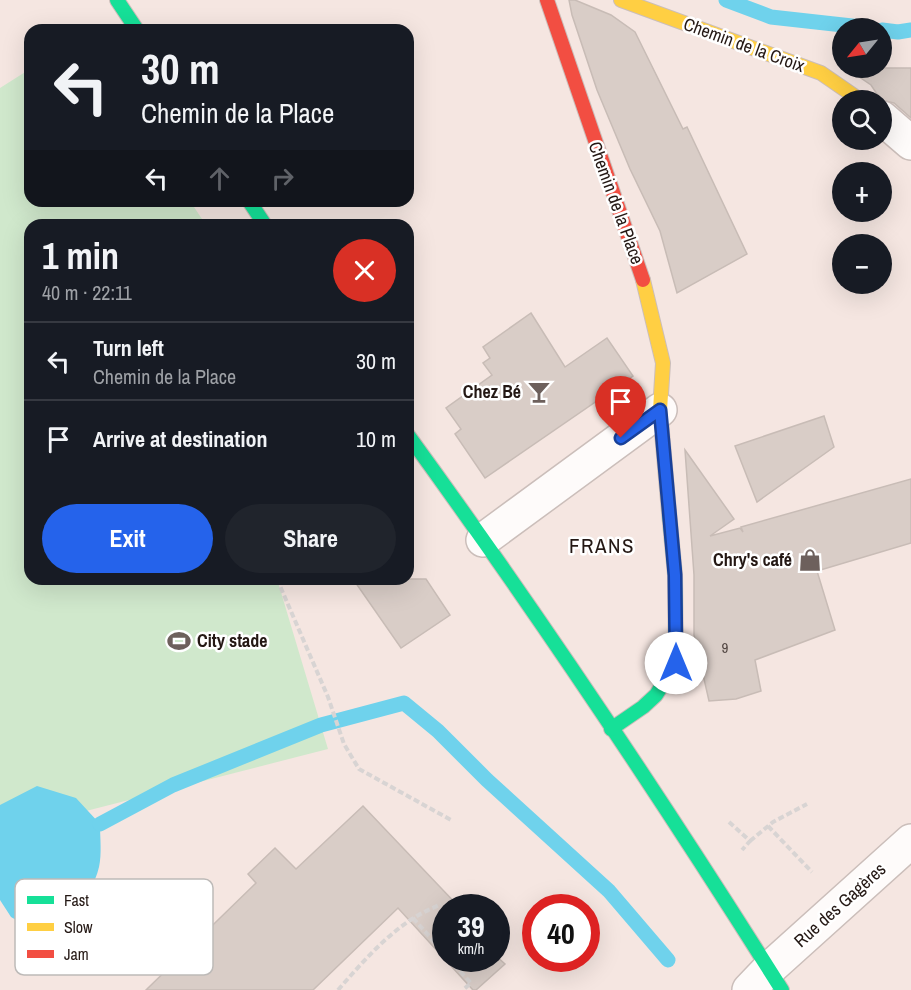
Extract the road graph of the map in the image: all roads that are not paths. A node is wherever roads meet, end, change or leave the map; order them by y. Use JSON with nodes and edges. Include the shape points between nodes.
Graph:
{"nodes":[{"id":1,"x":117,"y":0,"type":"edge"},
{"id":2,"x":547,"y":0,"type":"edge"},
{"id":3,"x":621,"y":0,"type":"edge"},
{"id":4,"x":133,"y":24,"type":"edge"},
{"id":5,"x":846,"y":90,"type":"edge"},
{"id":6,"x":892,"y":127,"type":"edge"},
{"id":7,"x":911,"y":143,"type":"edge"},
{"id":8,"x":660,"y":410,"type":"junction"},
{"id":9,"x":414,"y":443,"type":"edge"},
{"id":10,"x":483,"y":540,"type":"junction"},
{"id":11,"x":611,"y":729,"type":"junction"},
{"id":12,"x":911,"y":841,"type":"edge"},
{"id":13,"x":766,"y":983,"type":"edge"}],
"edges":[{"from":1,"to":4,"type":"street"},
{"from":2,"to":8,"type":"street","name":"Chemin de la Place","via":[[642,276],[663,363]]},
{"from":3,"to":5,"type":"street","name":"Chemin de la Croix","via":[[821,73]]},
{"from":6,"to":7,"type":"street"},
{"from":8,"to":10,"type":"street"},
{"from":8,"to":11,"type":"street","name":"Chemin de la Place","via":[[675,575],[676,663],[656,695]]},
{"from":9,"to":10,"type":"street"},
{"from":10,"to":11,"type":"street"},
{"from":11,"to":13,"type":"street","via":[[695,852]]},
{"from":12,"to":13,"type":"street","name":"Rue des Gagères"}]}
